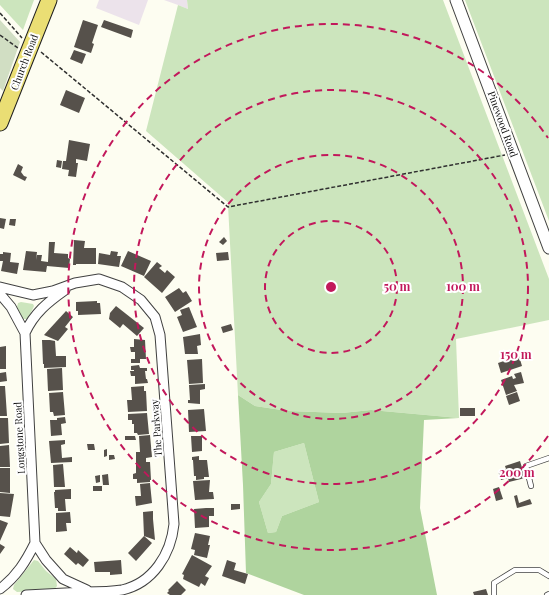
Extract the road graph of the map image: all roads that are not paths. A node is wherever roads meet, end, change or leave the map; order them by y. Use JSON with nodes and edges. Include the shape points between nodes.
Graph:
{"nodes":[{"id":1,"x":48,"y":0,"type":"edge"},
{"id":2,"x":456,"y":0,"type":"edge"},
{"id":3,"x":0,"y":124,"type":"edge"},
{"id":4,"x":549,"y":248,"type":"edge"},
{"id":5,"x":75,"y":283,"type":"junction"},
{"id":6,"x":0,"y":287,"type":"edge"},
{"id":7,"x":0,"y":294,"type":"edge"},
{"id":8,"x":25,"y":333,"type":"junction"},
{"id":9,"x":549,"y":458,"type":"edge"},
{"id":10,"x":531,"y":486,"type":"dead end"},
{"id":11,"x":34,"y":543,"type":"junction"},
{"id":12,"x":549,"y":576,"type":"edge"},
{"id":13,"x":0,"y":589,"type":"edge"},
{"id":14,"x":91,"y":592,"type":"junction"},
{"id":15,"x":26,"y":595,"type":"edge"},
{"id":16,"x":494,"y":595,"type":"edge"}],
"edges":[{"from":1,"to":3,"type":"main road","name":"Church Road"},
{"from":2,"to":4,"type":"street","name":"Pinewood Road"},
{"from":5,"to":6,"type":"street","name":"The Parkway","via":[[33,295]]},
{"from":5,"to":8,"type":"street","via":[[37,312]]},
{"from":5,"to":14,"type":"street","name":"The Parkway","via":[[99,279],[122,287],[141,300],[155,317],[160,335],[174,524],[168,549],[153,572],[122,590]]},
{"from":7,"to":8,"type":"street","via":[[11,307]]},
{"from":8,"to":11,"type":"street","name":"Longstone Road"},
{"from":9,"to":10,"type":"lane","via":[[526,466]]},
{"from":11,"to":13,"type":"street","via":[[21,568]]},
{"from":11,"to":14,"type":"street","via":[[62,579]]},
{"from":12,"to":16,"type":"lane","via":[[539,570],[515,570],[494,583]]},
{"from":14,"to":15,"type":"street","name":"The Parkway"}]}
